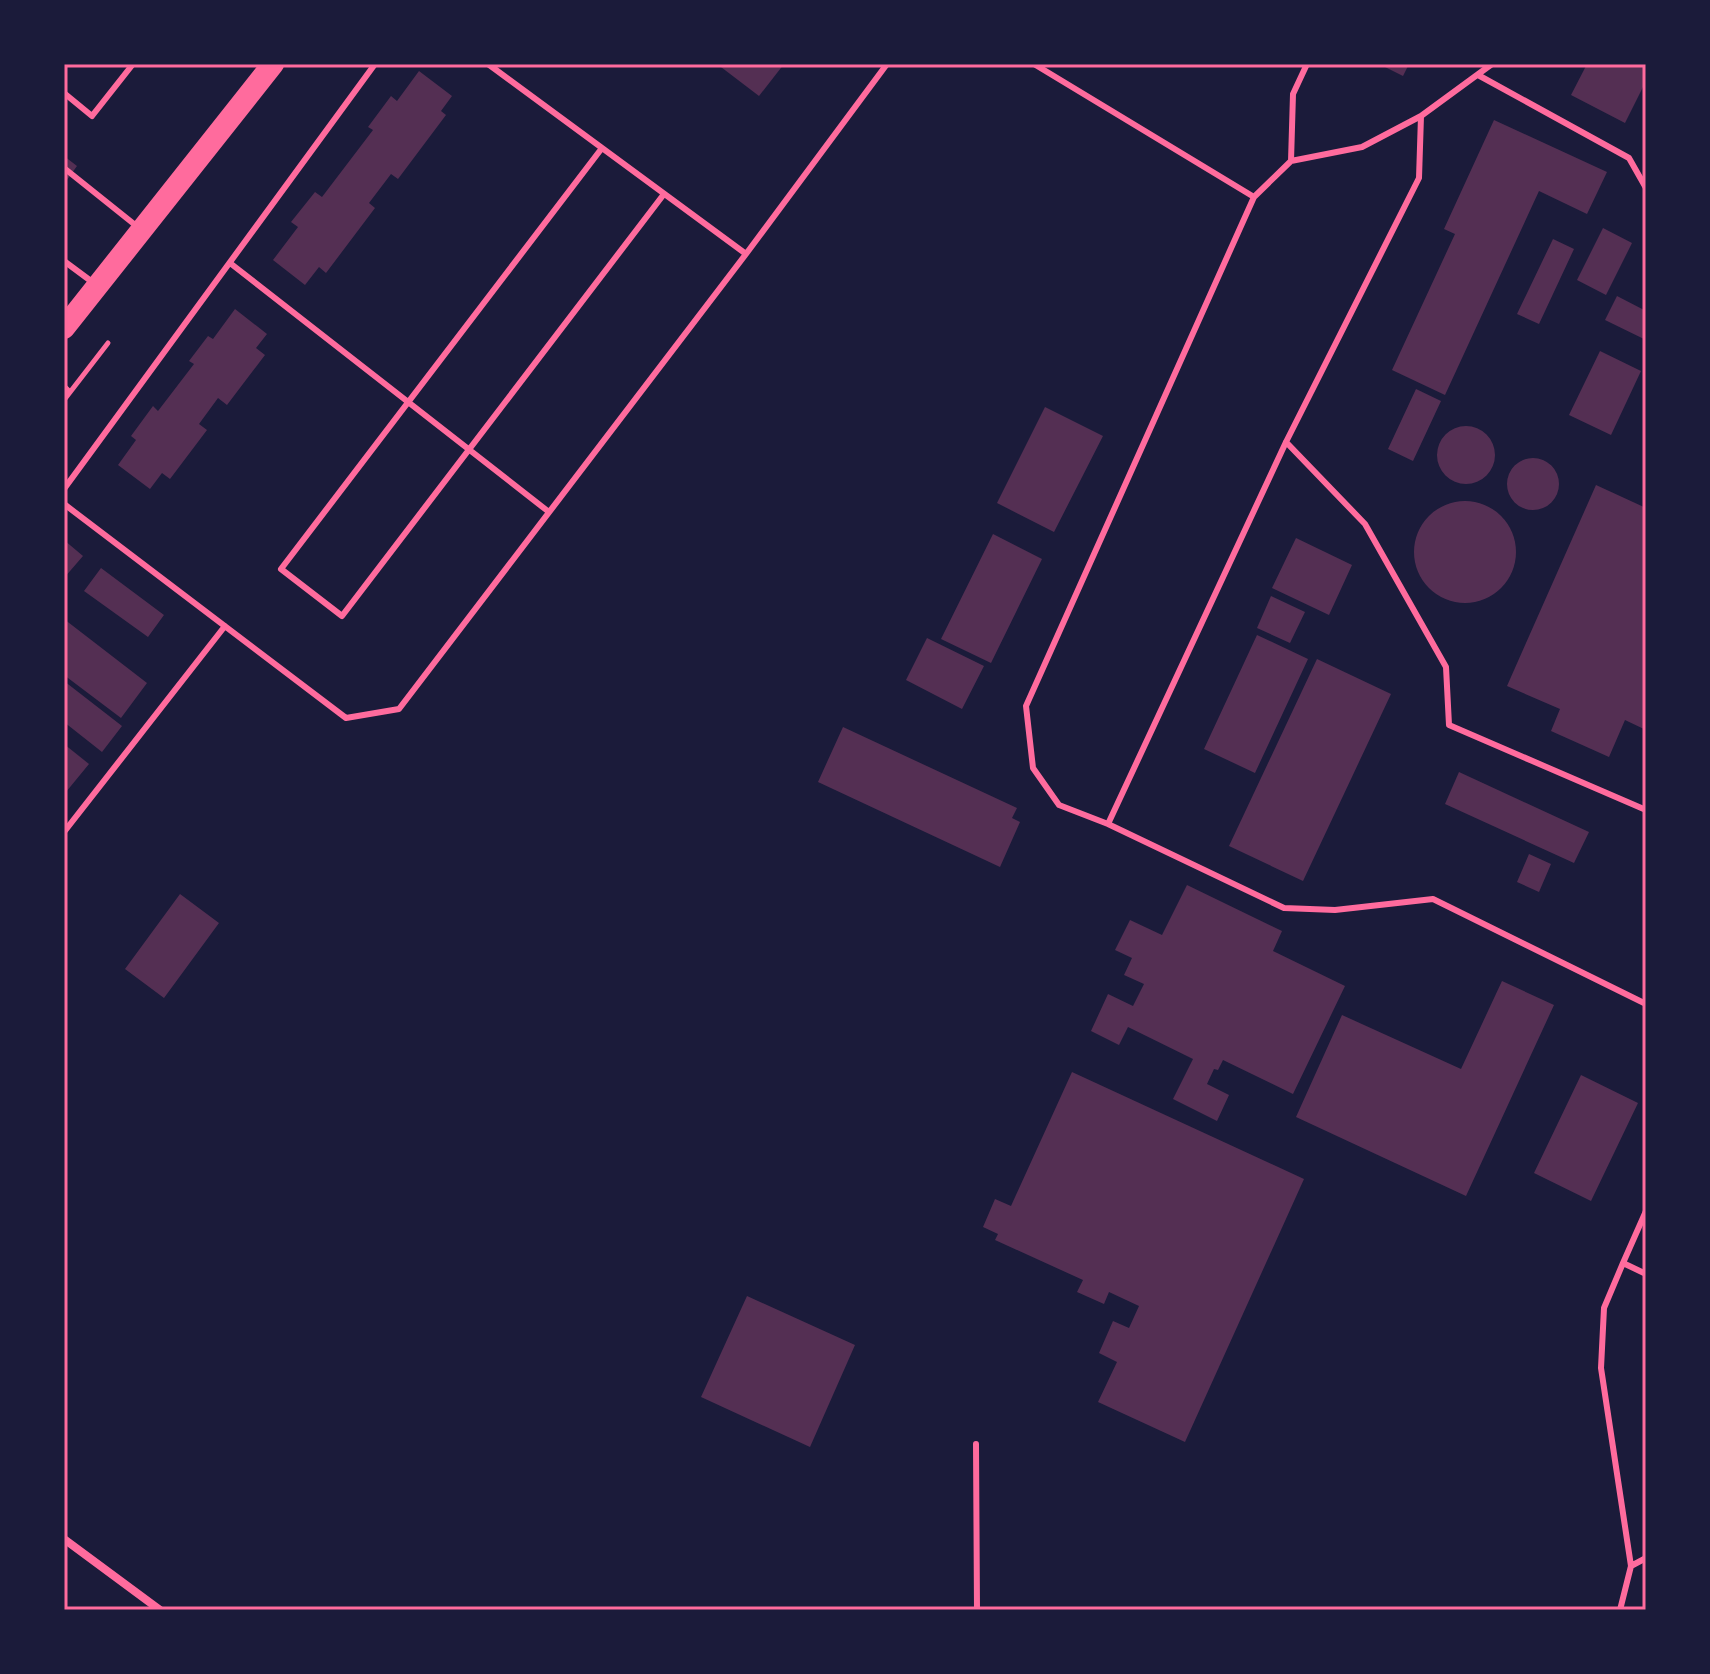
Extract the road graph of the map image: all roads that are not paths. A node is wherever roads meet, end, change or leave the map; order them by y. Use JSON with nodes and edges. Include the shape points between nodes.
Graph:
{"nodes":[{"id":1,"x":133,"y":64,"type":"edge"},
{"id":2,"x":273,"y":64,"type":"edge"},
{"id":3,"x":375,"y":64,"type":"edge"},
{"id":4,"x":488,"y":64,"type":"edge"},
{"id":5,"x":887,"y":64,"type":"edge"},
{"id":6,"x":1034,"y":64,"type":"edge"},
{"id":7,"x":1307,"y":64,"type":"edge"},
{"id":8,"x":1492,"y":64,"type":"edge"},
{"id":9,"x":1478,"y":75,"type":"junction"},
{"id":10,"x":64,"y":93,"type":"edge"},
{"id":11,"x":1421,"y":116,"type":"junction"},
{"id":12,"x":602,"y":148,"type":"junction"},
{"id":13,"x":1291,"y":161,"type":"junction"},
{"id":14,"x":64,"y":168,"type":"edge"},
{"id":15,"x":1646,"y":188,"type":"edge"},
{"id":16,"x":664,"y":194,"type":"junction"},
{"id":17,"x":1254,"y":197,"type":"junction"},
{"id":18,"x":141,"y":231,"type":"junction"},
{"id":19,"x":746,"y":254,"type":"junction"},
{"id":20,"x":64,"y":261,"type":"edge"},
{"id":21,"x":230,"y":263,"type":"junction"},
{"id":22,"x":97,"y":286,"type":"junction"},
{"id":23,"x":64,"y":328,"type":"edge"},
{"id":24,"x":408,"y":402,"type":"junction"},
{"id":25,"x":1286,"y":442,"type":"junction"},
{"id":26,"x":469,"y":450,"type":"junction"},
{"id":27,"x":64,"y":489,"type":"edge"},
{"id":28,"x":64,"y":504,"type":"edge"},
{"id":29,"x":549,"y":512,"type":"junction"},
{"id":30,"x":225,"y":626,"type":"junction"},
{"id":31,"x":1646,"y":810,"type":"edge"},
{"id":32,"x":1108,"y":824,"type":"junction"},
{"id":33,"x":64,"y":832,"type":"edge"},
{"id":34,"x":1646,"y":1004,"type":"edge"},
{"id":35,"x":1646,"y":1211,"type":"edge"},
{"id":36,"x":1623,"y":1263,"type":"junction"},
{"id":37,"x":1646,"y":1274,"type":"edge"},
{"id":38,"x":976,"y":1444,"type":"dead end"},
{"id":39,"x":64,"y":1539,"type":"edge"},
{"id":40,"x":1646,"y":1558,"type":"edge"},
{"id":41,"x":1631,"y":1566,"type":"junction"},
{"id":42,"x":160,"y":1610,"type":"edge"},
{"id":43,"x":977,"y":1610,"type":"edge"},
{"id":44,"x":1620,"y":1610,"type":"edge"}],
"edges":[{"from":1,"to":10,"type":"lane","via":[[92,116]]},
{"from":2,"to":18,"type":"highway"},
{"from":3,"to":21,"type":"lane"},
{"from":4,"to":12,"type":"lane"},
{"from":5,"to":19,"type":"lane"},
{"from":6,"to":17,"type":"lane"},
{"from":7,"to":13,"type":"lane","via":[[1293,94]]},
{"from":8,"to":9,"type":"lane"},
{"from":9,"to":11,"type":"lane"},
{"from":9,"to":15,"type":"lane","via":[[1629,158]]},
{"from":11,"to":13,"type":"lane","via":[[1362,147]]},
{"from":11,"to":25,"type":"lane","via":[[1419,178]]},
{"from":12,"to":16,"type":"lane"},
{"from":12,"to":24,"type":"lane"},
{"from":13,"to":17,"type":"lane"},
{"from":14,"to":18,"type":"lane"},
{"from":16,"to":19,"type":"lane"},
{"from":16,"to":26,"type":"lane"},
{"from":17,"to":32,"type":"lane","via":[[1026,706],[1033,768],[1059,805]]},
{"from":18,"to":22,"type":"highway"},
{"from":19,"to":29,"type":"lane"},
{"from":20,"to":22,"type":"lane"},
{"from":21,"to":24,"type":"lane"},
{"from":21,"to":27,"type":"lane"},
{"from":22,"to":23,"type":"highway"},
{"from":24,"to":26,"type":"lane"},
{"from":24,"to":26,"type":"lane","via":[[281,569],[342,616]]},
{"from":25,"to":31,"type":"lane","via":[[1365,524],[1446,667],[1449,725]]},
{"from":25,"to":32,"type":"lane"},
{"from":26,"to":29,"type":"lane"},
{"from":28,"to":30,"type":"lane"},
{"from":29,"to":30,"type":"lane","via":[[399,709],[346,718]]},
{"from":30,"to":33,"type":"lane"},
{"from":32,"to":34,"type":"lane","via":[[1284,908],[1335,910],[1433,899]]},
{"from":35,"to":36,"type":"lane"},
{"from":36,"to":37,"type":"lane"},
{"from":36,"to":41,"type":"lane","via":[[1604,1308],[1601,1368]]},
{"from":38,"to":43,"type":"lane"},
{"from":39,"to":42,"type":"street"},
{"from":40,"to":41,"type":"lane"},
{"from":41,"to":44,"type":"lane"}]}
